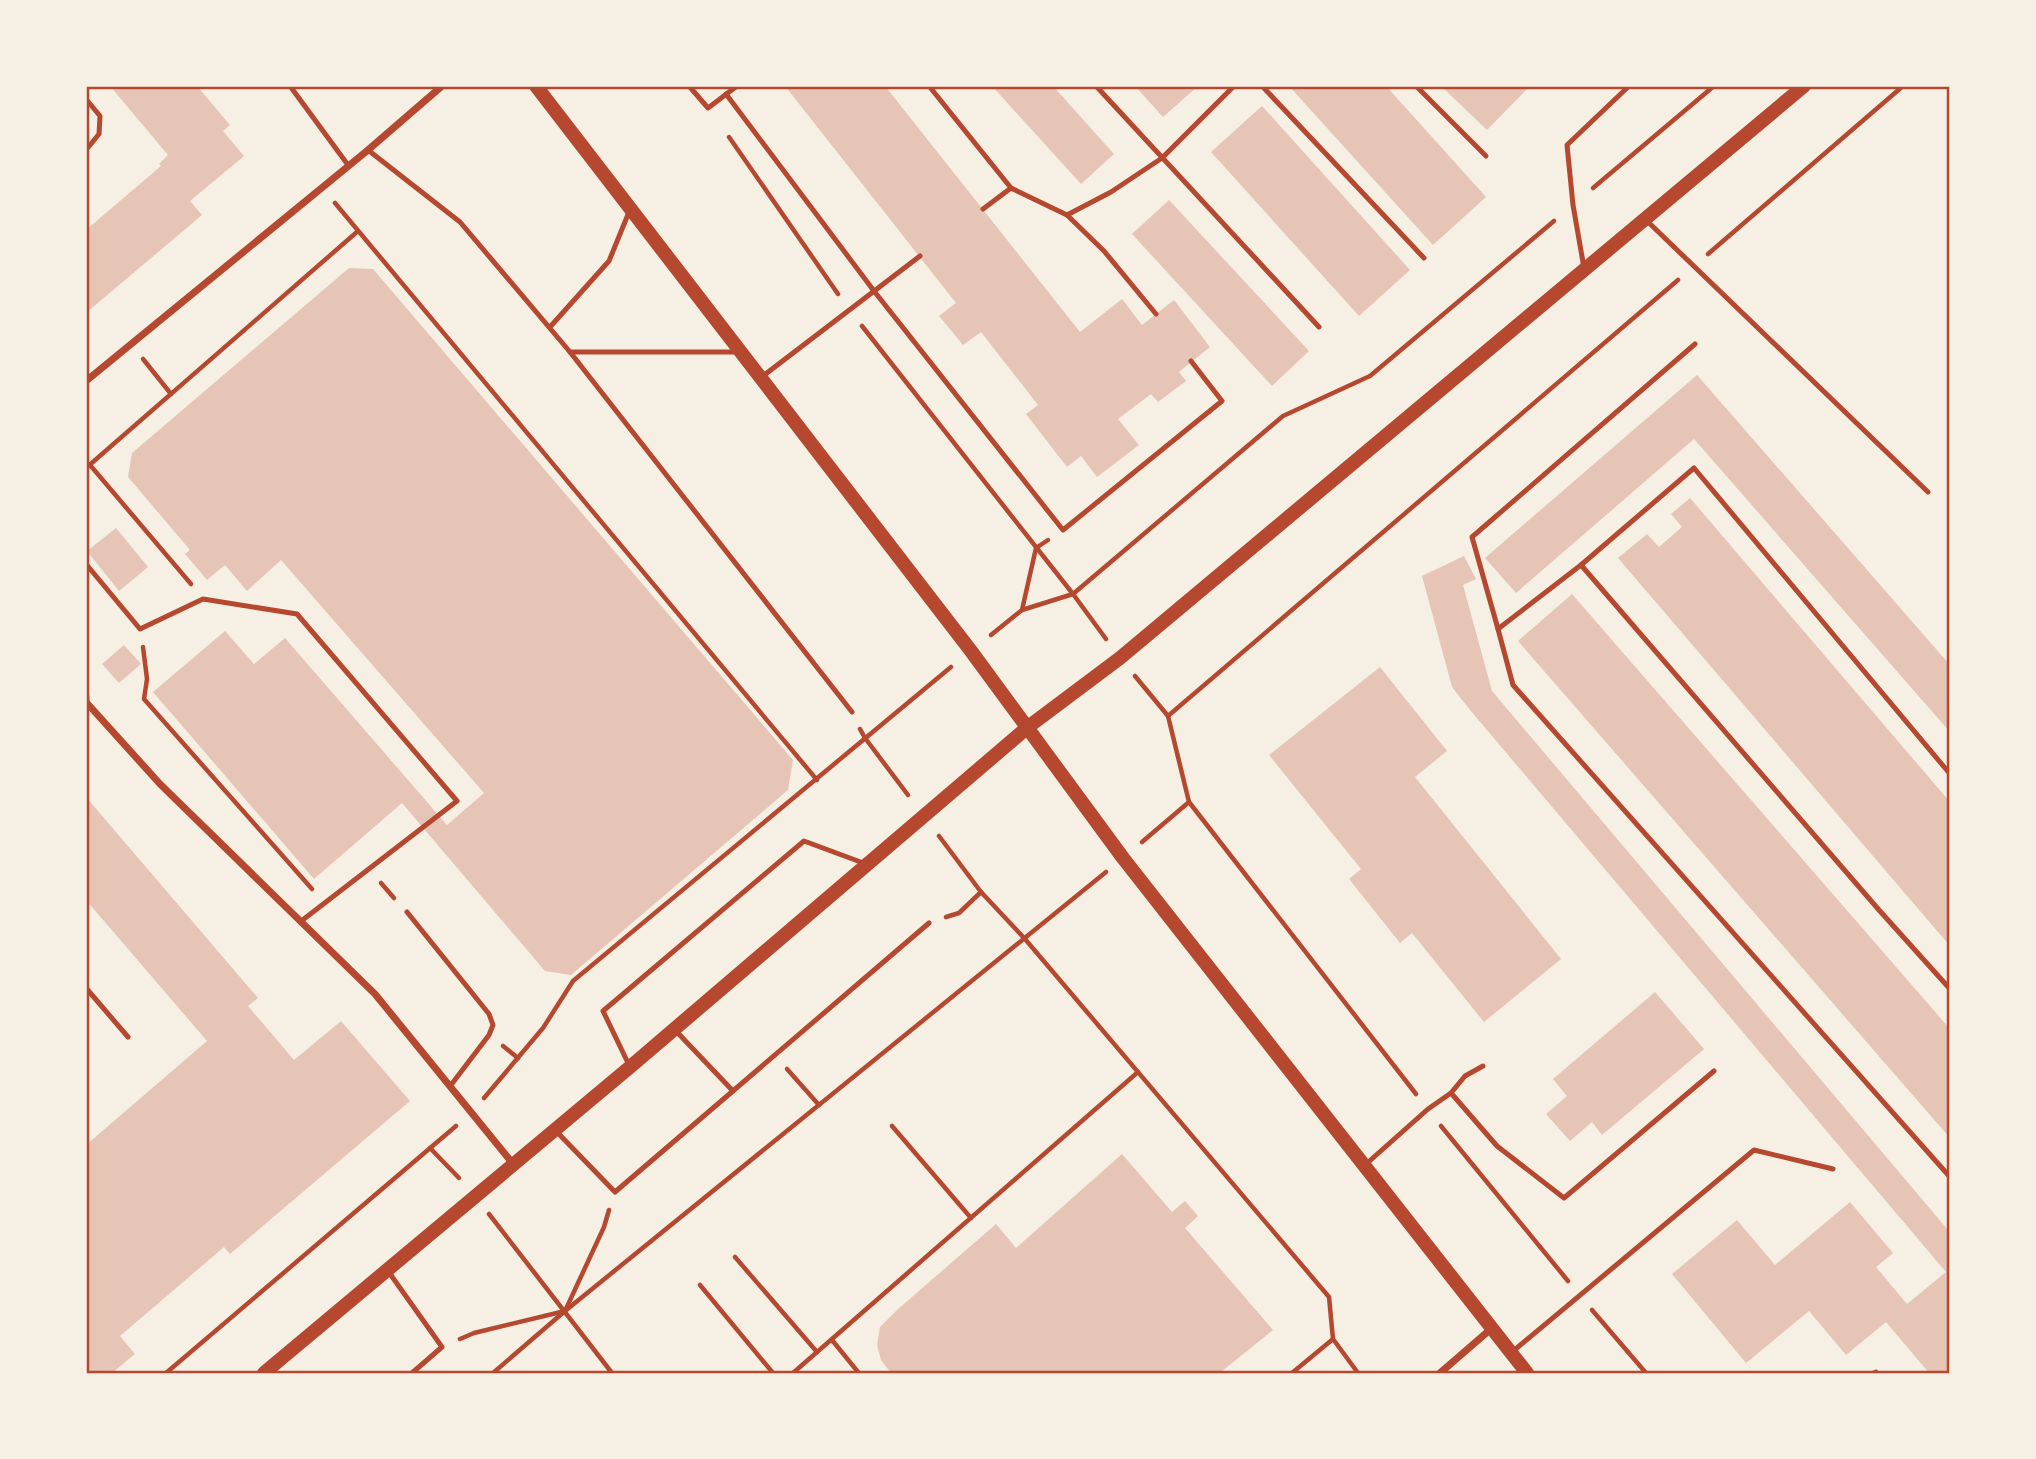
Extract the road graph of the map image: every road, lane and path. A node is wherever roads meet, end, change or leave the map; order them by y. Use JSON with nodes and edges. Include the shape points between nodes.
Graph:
{"nodes":[{"id":1,"x":290,"y":86,"type":"edge"},
{"id":2,"x":442,"y":86,"type":"edge"},
{"id":3,"x":536,"y":86,"type":"edge"},
{"id":4,"x":690,"y":86,"type":"edge"},
{"id":5,"x":737,"y":86,"type":"edge"},
{"id":6,"x":929,"y":86,"type":"edge"},
{"id":7,"x":1096,"y":86,"type":"edge"},
{"id":8,"x":1234,"y":86,"type":"edge"},
{"id":9,"x":1262,"y":86,"type":"edge"},
{"id":10,"x":1416,"y":86,"type":"edge"},
{"id":11,"x":1629,"y":86,"type":"edge"},
{"id":12,"x":1714,"y":86,"type":"edge"},
{"id":13,"x":1804,"y":86,"type":"edge"},
{"id":14,"x":1903,"y":86,"type":"edge"},
{"id":15,"x":726,"y":94,"type":"junction"},
{"id":16,"x":86,"y":99,"type":"edge"},
{"id":17,"x":708,"y":108,"type":"junction"},
{"id":18,"x":86,"y":150,"type":"edge"},
{"id":19,"x":368,"y":150,"type":"junction"},
{"id":20,"x":1486,"y":156,"type":"dead end"},
{"id":21,"x":1162,"y":158,"type":"junction"},
{"id":22,"x":348,"y":165,"type":"junction"},
{"id":23,"x":321,"y":187,"type":"junction"},
{"id":24,"x":1011,"y":188,"type":"junction"},
{"id":25,"x":1573,"y":205,"type":"junction"},
{"id":26,"x":630,"y":209,"type":"junction"},
{"id":27,"x":983,"y":209,"type":"dead end"},
{"id":28,"x":1067,"y":215,"type":"junction"},
{"id":29,"x":1645,"y":219,"type":"junction"},
{"id":30,"x":358,"y":231,"type":"junction"},
{"id":31,"x":920,"y":257,"type":"dead end"},
{"id":32,"x":1424,"y":258,"type":"dead end"},
{"id":33,"x":1694,"y":266,"type":"junction"},
{"id":34,"x":1584,"y":269,"type":"junction"},
{"id":35,"x":874,"y":291,"type":"junction"},
{"id":36,"x":849,"y":311,"type":"junction"},
{"id":37,"x":1156,"y":314,"type":"dead end"},
{"id":38,"x":550,"y":327,"type":"junction"},
{"id":39,"x":1319,"y":327,"type":"dead end"},
{"id":40,"x":131,"y":344,"type":"junction"},
{"id":41,"x":1695,"y":344,"type":"dead end"},
{"id":42,"x":570,"y":352,"type":"junction"},
{"id":43,"x":739,"y":352,"type":"junction"},
{"id":44,"x":1191,"y":361,"type":"dead end"},
{"id":45,"x":760,"y":378,"type":"junction"},
{"id":46,"x":86,"y":382,"type":"edge"},
{"id":47,"x":171,"y":394,"type":"junction"},
{"id":48,"x":88,"y":467,"type":"edge"},
{"id":49,"x":1928,"y":492,"type":"dead end"},
{"id":50,"x":1063,"y":530,"type":"junction"},
{"id":51,"x":1036,"y":548,"type":"junction"},
{"id":52,"x":86,"y":564,"type":"edge"},
{"id":53,"x":1581,"y":565,"type":"junction"},
{"id":54,"x":1073,"y":594,"type":"junction"},
{"id":55,"x":203,"y":599,"type":"junction"},
{"id":56,"x":1022,"y":610,"type":"junction"},
{"id":57,"x":140,"y":629,"type":"junction"},
{"id":58,"x":1498,"y":629,"type":"junction"},
{"id":59,"x":971,"y":651,"type":"junction"},
{"id":60,"x":1120,"y":658,"type":"junction"},
{"id":61,"x":86,"y":679,"type":"edge"},
{"id":62,"x":87,"y":703,"type":"edge"},
{"id":63,"x":852,"y":712,"type":"joint"},
{"id":64,"x":1168,"y":716,"type":"junction"},
{"id":65,"x":1028,"y":727,"type":"junction"},
{"id":66,"x":865,"y":738,"type":"junction"},
{"id":67,"x":1950,"y":774,"type":"edge"},
{"id":68,"x":817,"y":780,"type":"junction"},
{"id":69,"x":1189,"y":802,"type":"junction"},
{"id":70,"x":924,"y":816,"type":"junction"},
{"id":71,"x":1123,"y":858,"type":"junction"},
{"id":72,"x":869,"y":865,"type":"junction"},
{"id":73,"x":369,"y":869,"type":"junction"},
{"id":74,"x":981,"y":892,"type":"junction"},
{"id":75,"x":325,"y":904,"type":"junction"},
{"id":76,"x":407,"y":912,"type":"joint"},
{"id":77,"x":300,"y":922,"type":"junction"},
{"id":78,"x":929,"y":923,"type":"joint"},
{"id":79,"x":1025,"y":939,"type":"junction"},
{"id":80,"x":86,"y":988,"type":"edge"},
{"id":81,"x":1950,"y":989,"type":"edge"},
{"id":82,"x":674,"y":1029,"type":"junction"},
{"id":83,"x":128,"y":1037,"type":"dead end"},
{"id":84,"x":775,"y":1055,"type":"junction"},
{"id":85,"x":1482,"y":1066,"type":"dead end"},
{"id":86,"x":630,"y":1067,"type":"junction"},
{"id":87,"x":1714,"y":1071,"type":"dead end"},
{"id":88,"x":1138,"y":1072,"type":"junction"},
{"id":89,"x":451,"y":1085,"type":"junction"},
{"id":90,"x":733,"y":1091,"type":"junction"},
{"id":91,"x":1451,"y":1093,"type":"junction"},
{"id":92,"x":819,"y":1105,"type":"junction"},
{"id":93,"x":1427,"y":1109,"type":"junction"},
{"id":94,"x":472,"y":1112,"type":"junction"},
{"id":95,"x":892,"y":1126,"type":"dead end"},
{"id":96,"x":555,"y":1130,"type":"junction"},
{"id":97,"x":430,"y":1148,"type":"junction"},
{"id":98,"x":514,"y":1164,"type":"junction"},
{"id":99,"x":1365,"y":1165,"type":"junction"},
{"id":100,"x":1833,"y":1169,"type":"dead end"},
{"id":101,"x":1950,"y":1177,"type":"edge"},
{"id":102,"x":615,"y":1192,"type":"junction"},
{"id":103,"x":476,"y":1196,"type":"junction"},
{"id":104,"x":971,"y":1218,"type":"junction"},
{"id":105,"x":735,"y":1257,"type":"dead end"},
{"id":106,"x":388,"y":1271,"type":"junction"},
{"id":107,"x":701,"y":1285,"type":"dead end"},
{"id":108,"x":1579,"y":1295,"type":"junction"},
{"id":109,"x":565,"y":1311,"type":"junction"},
{"id":110,"x":1492,"y":1328,"type":"junction"},
{"id":111,"x":1333,"y":1339,"type":"junction"},
{"id":112,"x":832,"y":1340,"type":"junction"},
{"id":113,"x":442,"y":1347,"type":"junction"},
{"id":114,"x":817,"y":1352,"type":"junction"},
{"id":115,"x":1511,"y":1353,"type":"junction"},
{"id":116,"x":166,"y":1373,"type":"edge"},
{"id":117,"x":264,"y":1373,"type":"edge"},
{"id":118,"x":412,"y":1373,"type":"edge"},
{"id":119,"x":493,"y":1373,"type":"edge"},
{"id":120,"x":612,"y":1373,"type":"edge"},
{"id":121,"x":773,"y":1373,"type":"edge"},
{"id":122,"x":793,"y":1373,"type":"edge"},
{"id":123,"x":857,"y":1373,"type":"edge"},
{"id":124,"x":1292,"y":1373,"type":"edge"},
{"id":125,"x":1358,"y":1373,"type":"edge"},
{"id":126,"x":1440,"y":1373,"type":"edge"},
{"id":127,"x":1527,"y":1373,"type":"edge"},
{"id":128,"x":1646,"y":1373,"type":"edge"}],
"edges":[{"from":1,"to":22,"type":"lane"},
{"from":2,"to":19,"type":"street"},
{"from":3,"to":26,"type":"main road"},
{"from":4,"to":17,"type":"lane"},
{"from":5,"to":15,"type":"lane"},
{"from":6,"to":24,"type":"lane"},
{"from":7,"to":21,"type":"lane"},
{"from":8,"to":21,"type":"lane"},
{"from":9,"to":32,"type":"lane"},
{"from":10,"to":20,"type":"lane"},
{"from":11,"to":25,"type":"lane","via":[[1567,145]]},
{"from":12,"to":25,"type":"path"},
{"from":13,"to":29,"type":"main road"},
{"from":14,"to":33,"type":"path"},
{"from":15,"to":17,"type":"lane"},
{"from":15,"to":35,"type":"lane"},
{"from":16,"to":18,"type":"lane","via":[[100,116],[99,134]]},
{"from":17,"to":36,"type":"path"},
{"from":19,"to":22,"type":"street"},
{"from":19,"to":38,"type":"lane","via":[[460,222]]},
{"from":21,"to":28,"type":"lane"},
{"from":21,"to":39,"type":"lane"},
{"from":22,"to":23,"type":"street"},
{"from":23,"to":30,"type":"path"},
{"from":23,"to":40,"type":"street"},
{"from":24,"to":27,"type":"lane"},
{"from":24,"to":28,"type":"lane"},
{"from":25,"to":34,"type":"lane"},
{"from":25,"to":54,"type":"path","via":[[1370,376],[1283,416]]},
{"from":26,"to":38,"type":"lane","via":[[609,261]]},
{"from":26,"to":43,"type":"main road"},
{"from":28,"to":37,"type":"lane"},
{"from":29,"to":33,"type":"lane"},
{"from":29,"to":34,"type":"main road"},
{"from":30,"to":47,"type":"path"},
{"from":30,"to":68,"type":"path"},
{"from":31,"to":35,"type":"lane"},
{"from":33,"to":49,"type":"lane"},
{"from":33,"to":64,"type":"path"},
{"from":34,"to":60,"type":"main road"},
{"from":35,"to":36,"type":"lane"},
{"from":35,"to":50,"type":"lane"},
{"from":36,"to":45,"type":"lane"},
{"from":36,"to":51,"type":"path"},
{"from":38,"to":42,"type":"lane"},
{"from":40,"to":46,"type":"street"},
{"from":40,"to":47,"type":"path"},
{"from":41,"to":58,"type":"lane","via":[[1472,537]]},
{"from":42,"to":43,"type":"lane"},
{"from":42,"to":63,"type":"lane"},
{"from":43,"to":45,"type":"main road"},
{"from":44,"to":50,"type":"lane","via":[[1222,401]]},
{"from":45,"to":59,"type":"main road"},
{"from":47,"to":48,"type":"path"},
{"from":48,"to":55,"type":"path"},
{"from":50,"to":51,"type":"path"},
{"from":51,"to":54,"type":"path"},
{"from":51,"to":56,"type":"path"},
{"from":52,"to":57,"type":"lane"},
{"from":53,"to":58,"type":"lane"},
{"from":53,"to":67,"type":"lane","via":[[1694,468]]},
{"from":53,"to":81,"type":"lane"},
{"from":54,"to":56,"type":"path"},
{"from":54,"to":60,"type":"path"},
{"from":55,"to":57,"type":"lane"},
{"from":55,"to":73,"type":"lane","via":[[297,614],[457,801]]},
{"from":56,"to":59,"type":"path"},
{"from":57,"to":75,"type":"path","via":[[147,679],[144,699]]},
{"from":58,"to":101,"type":"lane","via":[[1513,685]]},
{"from":59,"to":65,"type":"main road"},
{"from":59,"to":66,"type":"path"},
{"from":60,"to":64,"type":"path"},
{"from":60,"to":65,"type":"main road"},
{"from":61,"to":62,"type":"lane"},
{"from":62,"to":77,"type":"street","via":[[160,785]]},
{"from":63,"to":66,"type":"path"},
{"from":64,"to":69,"type":"path"},
{"from":65,"to":70,"type":"main road"},
{"from":65,"to":71,"type":"main road"},
{"from":66,"to":68,"type":"path"},
{"from":66,"to":70,"type":"path"},
{"from":68,"to":94,"type":"path","via":[[573,981],[543,1028]]},
{"from":69,"to":71,"type":"path"},
{"from":69,"to":93,"type":"path"},
{"from":70,"to":72,"type":"main road"},
{"from":70,"to":74,"type":"path"},
{"from":71,"to":79,"type":"path"},
{"from":71,"to":99,"type":"main road"},
{"from":72,"to":82,"type":"main road"},
{"from":72,"to":86,"type":"lane","via":[[804,841],[603,1011]]},
{"from":73,"to":75,"type":"lane"},
{"from":73,"to":76,"type":"path"},
{"from":74,"to":78,"type":"path","via":[[959,913]]},
{"from":74,"to":79,"type":"path"},
{"from":75,"to":77,"type":"lane"},
{"from":76,"to":89,"type":"lane","via":[[493,1025]]},
{"from":77,"to":89,"type":"street","via":[[375,993]]},
{"from":78,"to":84,"type":"lane"},
{"from":79,"to":88,"type":"path"},
{"from":79,"to":92,"type":"path"},
{"from":80,"to":83,"type":"lane"},
{"from":82,"to":86,"type":"main road"},
{"from":82,"to":90,"type":"lane"},
{"from":84,"to":90,"type":"lane"},
{"from":84,"to":92,"type":"path"},
{"from":85,"to":91,"type":"lane","via":[[1465,1076]]},
{"from":86,"to":96,"type":"main road"},
{"from":87,"to":91,"type":"lane","via":[[1564,1198],[1497,1146]]},
{"from":88,"to":104,"type":"path"},
{"from":88,"to":111,"type":"path","via":[[1329,1297]]},
{"from":89,"to":94,"type":"street"},
{"from":90,"to":102,"type":"lane"},
{"from":91,"to":93,"type":"lane"},
{"from":92,"to":109,"type":"path"},
{"from":93,"to":99,"type":"lane"},
{"from":93,"to":108,"type":"path"},
{"from":94,"to":97,"type":"path"},
{"from":94,"to":98,"type":"street"},
{"from":95,"to":104,"type":"path"},
{"from":96,"to":98,"type":"main road"},
{"from":96,"to":102,"type":"lane"},
{"from":97,"to":103,"type":"path"},
{"from":97,"to":116,"type":"path"},
{"from":98,"to":103,"type":"main road"},
{"from":99,"to":110,"type":"main road"},
{"from":100,"to":108,"type":"lane","via":[[1754,1150]]},
{"from":102,"to":109,"type":"path"},
{"from":103,"to":106,"type":"main road"},
{"from":103,"to":109,"type":"path"},
{"from":104,"to":112,"type":"path"},
{"from":105,"to":114,"type":"path"},
{"from":106,"to":113,"type":"lane"},
{"from":106,"to":117,"type":"main road"},
{"from":107,"to":121,"type":"path"},
{"from":108,"to":115,"type":"lane"},
{"from":108,"to":128,"type":"path"},
{"from":109,"to":113,"type":"path","via":[[474,1333]]},
{"from":109,"to":119,"type":"path"},
{"from":109,"to":120,"type":"path"},
{"from":110,"to":115,"type":"main road"},
{"from":110,"to":126,"type":"street"},
{"from":111,"to":124,"type":"path"},
{"from":111,"to":125,"type":"path"},
{"from":112,"to":114,"type":"path"},
{"from":112,"to":123,"type":"path"},
{"from":113,"to":118,"type":"lane"},
{"from":114,"to":122,"type":"path"},
{"from":115,"to":127,"type":"main road"}]}
